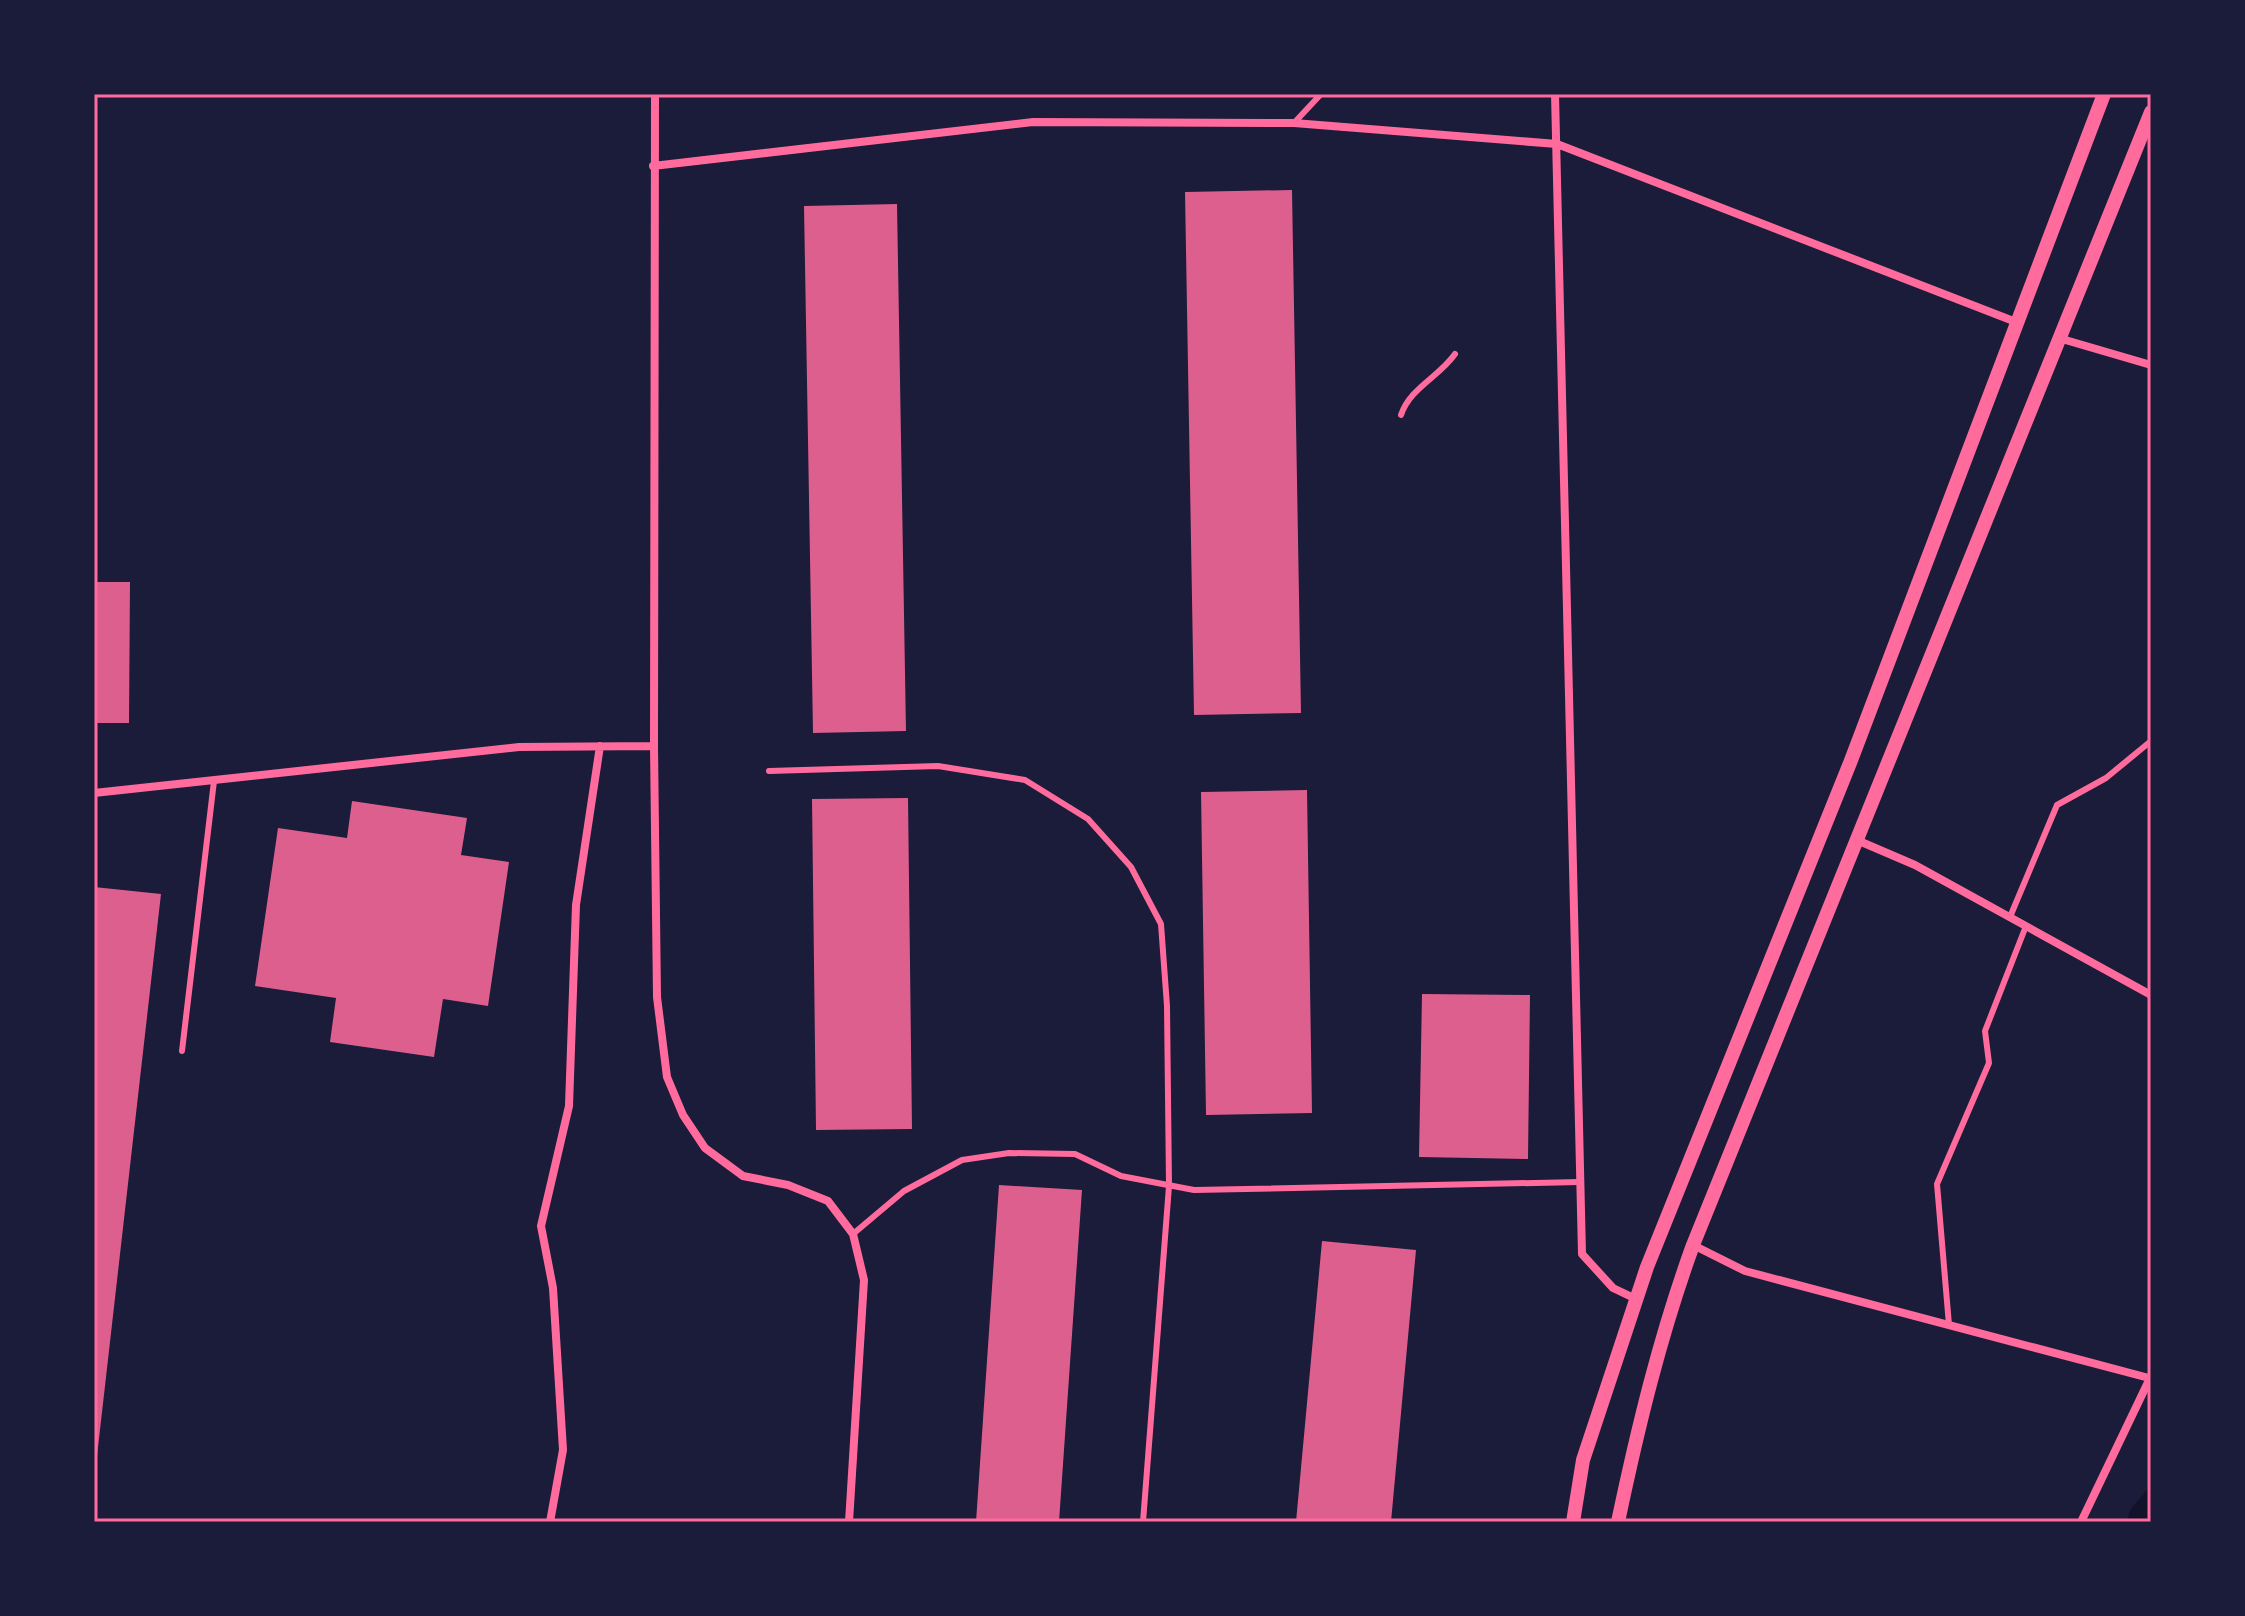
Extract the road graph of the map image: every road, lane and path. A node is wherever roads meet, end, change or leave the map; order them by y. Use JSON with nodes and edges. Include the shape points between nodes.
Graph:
{"nodes":[{"id":1,"x":655,"y":94,"type":"edge"},
{"id":2,"x":1321,"y":94,"type":"edge"},
{"id":3,"x":1555,"y":94,"type":"edge"},
{"id":4,"x":2104,"y":94,"type":"edge"},
{"id":5,"x":2151,"y":112,"type":"edge"},
{"id":6,"x":1294,"y":123,"type":"junction"},
{"id":7,"x":1557,"y":144,"type":"junction"},
{"id":8,"x":653,"y":166,"type":"junction"},
{"id":9,"x":2016,"y":322,"type":"junction"},
{"id":10,"x":2062,"y":339,"type":"junction"},
{"id":11,"x":1455,"y":354,"type":"dead end"},
{"id":12,"x":2151,"y":365,"type":"edge"},
{"id":13,"x":1401,"y":415,"type":"dead end"},
{"id":14,"x":2151,"y":741,"type":"edge"},
{"id":15,"x":600,"y":746,"type":"junction"},
{"id":16,"x":654,"y":746,"type":"junction"},
{"id":17,"x":769,"y":771,"type":"dead end"},
{"id":18,"x":214,"y":781,"type":"junction"},
{"id":19,"x":94,"y":793,"type":"edge"},
{"id":20,"x":1859,"y":841,"type":"junction"},
{"id":21,"x":2010,"y":917,"type":"junction"},
{"id":22,"x":2026,"y":926,"type":"junction"},
{"id":23,"x":2151,"y":995,"type":"edge"},
{"id":24,"x":182,"y":1051,"type":"dead end"},
{"id":25,"x":1580,"y":1182,"type":"junction"},
{"id":26,"x":1169,"y":1186,"type":"junction"},
{"id":27,"x":853,"y":1234,"type":"junction"},
{"id":28,"x":1693,"y":1245,"type":"junction"},
{"id":29,"x":1636,"y":1299,"type":"junction"},
{"id":30,"x":1949,"y":1325,"type":"junction"},
{"id":31,"x":2150,"y":1377,"type":"edge"},
{"id":32,"x":550,"y":1522,"type":"edge"},
{"id":33,"x":849,"y":1522,"type":"edge"},
{"id":34,"x":1143,"y":1522,"type":"edge"},
{"id":35,"x":1573,"y":1522,"type":"edge"},
{"id":36,"x":1618,"y":1522,"type":"edge"},
{"id":37,"x":2081,"y":1522,"type":"edge"}],
"edges":[{"from":1,"to":8,"type":"street"},
{"from":2,"to":6,"type":"lane"},
{"from":3,"to":7,"type":"street"},
{"from":4,"to":9,"type":"street"},
{"from":5,"to":10,"type":"street"},
{"from":6,"to":7,"type":"street"},
{"from":6,"to":8,"type":"street","via":[[1033,122]]},
{"from":7,"to":9,"type":"street"},
{"from":7,"to":25,"type":"street"},
{"from":8,"to":16,"type":"street"},
{"from":9,"to":29,"type":"street","via":[[1850,763]]},
{"from":10,"to":12,"type":"street"},
{"from":10,"to":20,"type":"street"},
{"from":11,"to":13,"type":"lane","via":[[1407,398]]},
{"from":14,"to":21,"type":"lane","via":[[2106,778],[2057,805]]},
{"from":15,"to":16,"type":"street"},
{"from":15,"to":18,"type":"street","via":[[519,747]]},
{"from":15,"to":32,"type":"street","via":[[576,905],[569,1106],[541,1226],[553,1288],[563,1450]]},
{"from":16,"to":27,"type":"street","via":[[657,997],[667,1077],[705,1148],[743,1176],[788,1185],[828,1201]]},
{"from":17,"to":26,"type":"lane","via":[[938,766],[1025,780],[1088,819],[1131,867],[1161,924]]},
{"from":18,"to":19,"type":"street"},
{"from":18,"to":24,"type":"lane"},
{"from":20,"to":21,"type":"street"},
{"from":20,"to":28,"type":"street"},
{"from":21,"to":22,"type":"street"},
{"from":22,"to":23,"type":"street"},
{"from":22,"to":30,"type":"lane","via":[[1985,1031],[1989,1063],[1937,1184]]},
{"from":25,"to":26,"type":"lane","via":[[1194,1190]]},
{"from":25,"to":29,"type":"street","via":[[1582,1254],[1613,1288]]},
{"from":26,"to":27,"type":"lane","via":[[1121,1176],[1075,1154],[962,1160],[904,1191]]},
{"from":26,"to":34,"type":"lane"},
{"from":27,"to":33,"type":"street","via":[[864,1280]]},
{"from":28,"to":30,"type":"street","via":[[1745,1271]]},
{"from":28,"to":36,"type":"street","via":[[1666,1318]]},
{"from":29,"to":35,"type":"street","via":[[1583,1460]]},
{"from":30,"to":31,"type":"street"},
{"from":31,"to":37,"type":"street"}]}
